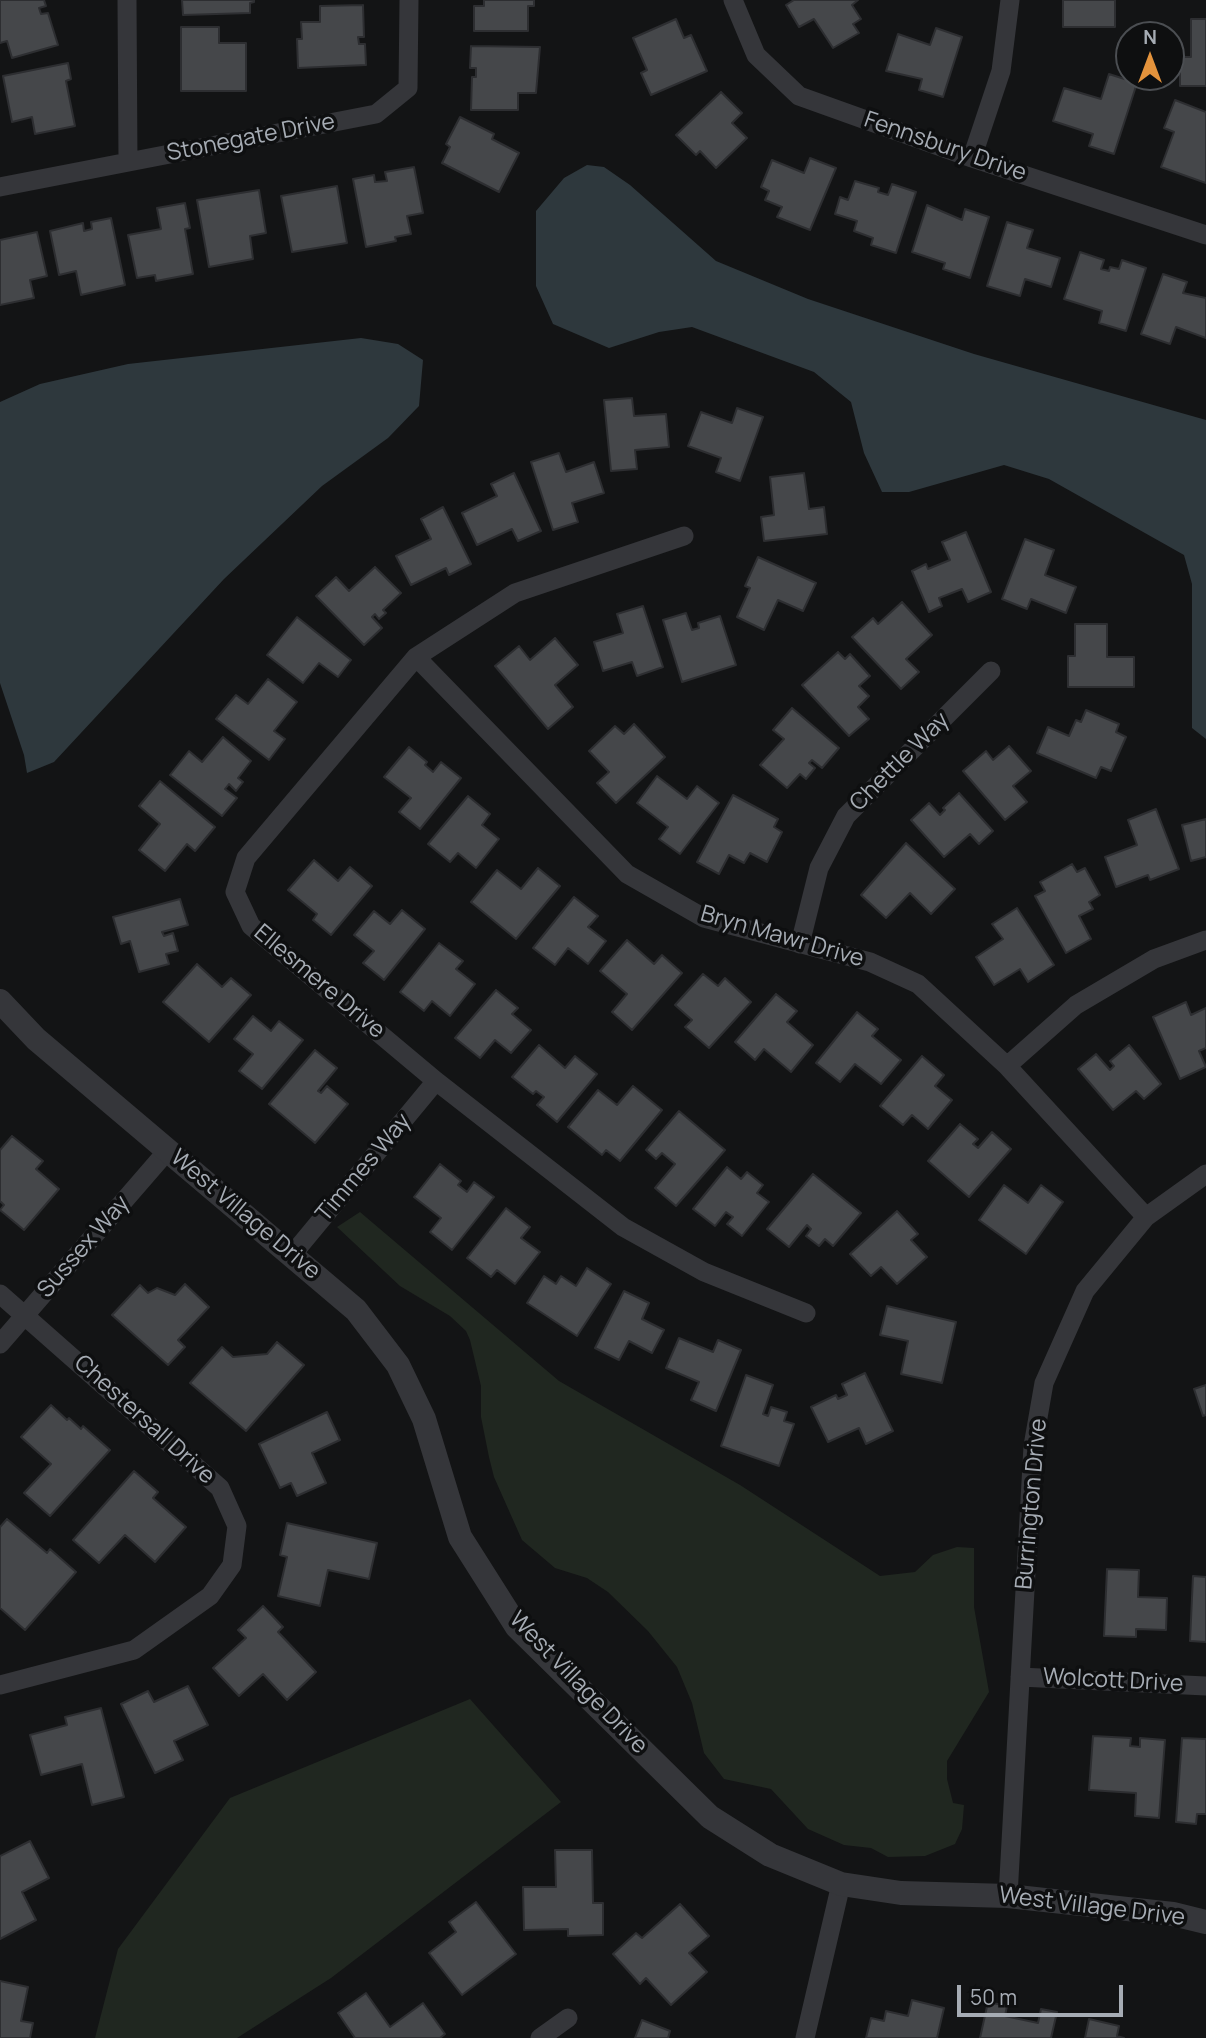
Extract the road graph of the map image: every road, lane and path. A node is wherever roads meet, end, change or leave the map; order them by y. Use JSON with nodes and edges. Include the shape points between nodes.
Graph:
{"nodes":[{"id":1,"x":127,"y":0,"type":"edge"},
{"id":2,"x":409,"y":0,"type":"edge"},
{"id":3,"x":733,"y":0,"type":"edge"},
{"id":4,"x":1010,"y":0,"type":"edge"},
{"id":5,"x":972,"y":158,"type":"junction"},
{"id":6,"x":128,"y":162,"type":"junction"},
{"id":7,"x":0,"y":187,"type":"edge"},
{"id":8,"x":1206,"y":235,"type":"edge"},
{"id":9,"x":684,"y":536,"type":"dead end"},
{"id":10,"x":416,"y":657,"type":"junction"},
{"id":11,"x":992,"y":671,"type":"dead end"},
{"id":12,"x":1206,"y":940,"type":"edge"},
{"id":13,"x":800,"y":944,"type":"junction"},
{"id":14,"x":0,"y":1001,"type":"edge"},
{"id":15,"x":1007,"y":1066,"type":"junction"},
{"id":16,"x":436,"y":1081,"type":"junction"},
{"id":17,"x":168,"y":1150,"type":"junction"},
{"id":18,"x":1206,"y":1174,"type":"edge"},
{"id":19,"x":1146,"y":1217,"type":"junction"},
{"id":20,"x":292,"y":1255,"type":"junction"},
{"id":21,"x":0,"y":1294,"type":"edge"},
{"id":22,"x":806,"y":1313,"type":"dead end"},
{"id":23,"x":26,"y":1315,"type":"junction"},
{"id":24,"x":0,"y":1344,"type":"edge"},
{"id":25,"x":1020,"y":1677,"type":"junction"},
{"id":26,"x":0,"y":1685,"type":"edge"},
{"id":27,"x":1206,"y":1686,"type":"edge"},
{"id":28,"x":841,"y":1884,"type":"junction"},
{"id":29,"x":1007,"y":1896,"type":"junction"},
{"id":30,"x":1206,"y":1922,"type":"edge"},
{"id":31,"x":568,"y":2018,"type":"dead end"},
{"id":32,"x":540,"y":2038,"type":"edge"},
{"id":33,"x":805,"y":2038,"type":"edge"}],
"edges":[{"from":1,"to":6,"type":"street"},
{"from":2,"to":6,"type":"street","name":"Stonegate Drive","via":[[408,88],[376,114]]},
{"from":3,"to":5,"type":"street","name":"Fennsbury Drive","via":[[756,55],[799,96]]},
{"from":4,"to":5,"type":"street","via":[[1001,71]]},
{"from":5,"to":8,"type":"street","name":"Fennsbury Drive"},
{"from":6,"to":7,"type":"street","name":"Stonegate Drive"},
{"from":9,"to":10,"type":"street","name":"Ellesmere Drive","via":[[515,593]]},
{"from":10,"to":13,"type":"street","name":"Bryn Mawr Drive","via":[[627,874],[705,918]]},
{"from":10,"to":16,"type":"street","name":"Ellesmere Drive","via":[[246,858],[235,892],[251,926]]},
{"from":11,"to":13,"type":"street","name":"Chettle Way","via":[[846,816],[819,868]]},
{"from":12,"to":15,"type":"street","via":[[1154,959],[1076,1004]]},
{"from":13,"to":15,"type":"street","name":"Bryn Mawr Drive","via":[[870,962],[918,984]]},
{"from":14,"to":17,"type":"street","name":"West Village Drive","via":[[36,1039]]},
{"from":15,"to":19,"type":"street","name":"Bryn Mawr Drive"},
{"from":16,"to":20,"type":"street","name":"Timmes Way"},
{"from":16,"to":22,"type":"street","name":"Ellesmere Drive","via":[[623,1227],[704,1272]]},
{"from":17,"to":20,"type":"street","name":"West Village Drive"},
{"from":17,"to":23,"type":"street","name":"Sussex Way"},
{"from":18,"to":19,"type":"street","name":"Burrington Drive"},
{"from":19,"to":25,"type":"street","name":"Burrington Drive","via":[[1085,1290],[1044,1383],[1033,1446]]},
{"from":20,"to":28,"type":"street","name":"West Village Drive","via":[[356,1310],[398,1365],[424,1419],[460,1537],[517,1627],[710,1817],[770,1856]]},
{"from":21,"to":23,"type":"street","name":"Chestersall Drive"},
{"from":23,"to":24,"type":"street","name":"Sussex Way"},
{"from":23,"to":26,"type":"street","name":"Chestersall Drive","via":[[220,1488],[237,1526],[232,1565],[210,1596],[134,1650]]},
{"from":25,"to":27,"type":"street","name":"Wolcott Drive"},
{"from":25,"to":29,"type":"street","name":"Burrington Drive"},
{"from":28,"to":29,"type":"street","name":"West Village Drive","via":[[901,1893]]},
{"from":28,"to":33,"type":"street"},
{"from":29,"to":30,"type":"street","name":"West Village Drive","via":[[1174,1914]]},
{"from":31,"to":32,"type":"street"}]}
